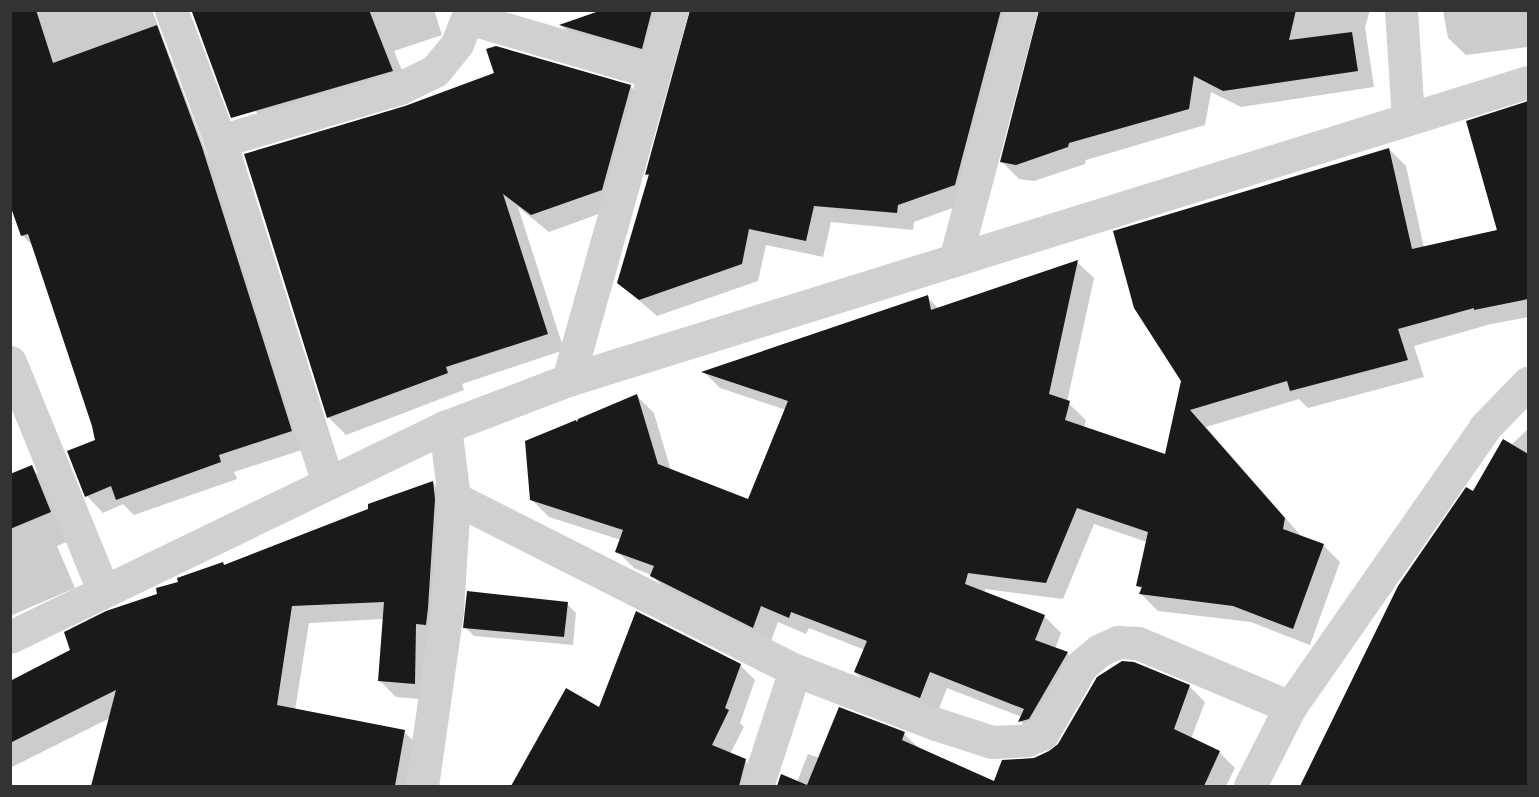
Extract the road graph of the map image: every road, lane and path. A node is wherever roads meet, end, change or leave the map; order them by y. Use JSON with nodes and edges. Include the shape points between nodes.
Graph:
{"nodes":[{"id":1,"x":171,"y":10,"type":"edge"},
{"id":2,"x":672,"y":10,"type":"edge"},
{"id":3,"x":1021,"y":10,"type":"edge"},
{"id":4,"x":1401,"y":10,"type":"edge"},
{"id":5,"x":469,"y":14,"type":"edge"},
{"id":6,"x":653,"y":72,"type":"junction"},
{"id":7,"x":1528,"y":82,"type":"edge"},
{"id":8,"x":1408,"y":117,"type":"junction"},
{"id":9,"x":220,"y":141,"type":"junction"},
{"id":10,"x":955,"y":260,"type":"junction"},
{"id":11,"x":10,"y":362,"type":"edge"},
{"id":12,"x":568,"y":380,"type":"junction"},
{"id":13,"x":1528,"y":383,"type":"edge"},
{"id":14,"x":446,"y":427,"type":"junction"},
{"id":15,"x":328,"y":483,"type":"junction"},
{"id":16,"x":454,"y":498,"type":"junction"},
{"id":17,"x":103,"y":590,"type":"junction"},
{"id":18,"x":10,"y":636,"type":"edge"},
{"id":19,"x":795,"y":670,"type":"junction"},
{"id":20,"x":1290,"y":707,"type":"junction"},
{"id":21,"x":422,"y":786,"type":"edge"},
{"id":22,"x":757,"y":786,"type":"edge"},
{"id":23,"x":1250,"y":786,"type":"edge"}],
"edges":[{"from":1,"to":9,"type":"street"},
{"from":2,"to":6,"type":"street"},
{"from":3,"to":10,"type":"street"},
{"from":4,"to":8,"type":"street"},
{"from":5,"to":6,"type":"street"},
{"from":5,"to":9,"type":"street","via":[[457,44],[435,71],[400,88]]},
{"from":6,"to":12,"type":"street"},
{"from":7,"to":8,"type":"street"},
{"from":8,"to":10,"type":"street"},
{"from":9,"to":15,"type":"street"},
{"from":10,"to":12,"type":"street"},
{"from":11,"to":17,"type":"street"},
{"from":12,"to":14,"type":"street"},
{"from":13,"to":20,"type":"street","via":[[1485,427]]},
{"from":14,"to":15,"type":"street"},
{"from":14,"to":16,"type":"street"},
{"from":15,"to":17,"type":"street"},
{"from":16,"to":19,"type":"street"},
{"from":16,"to":21,"type":"street","via":[[447,610]]},
{"from":17,"to":18,"type":"street"},
{"from":19,"to":20,"type":"street","via":[[993,742],[1028,740],[1042,734],[1082,665],[1118,642],[1138,643]]},
{"from":19,"to":22,"type":"street"},
{"from":20,"to":23,"type":"street"}]}
